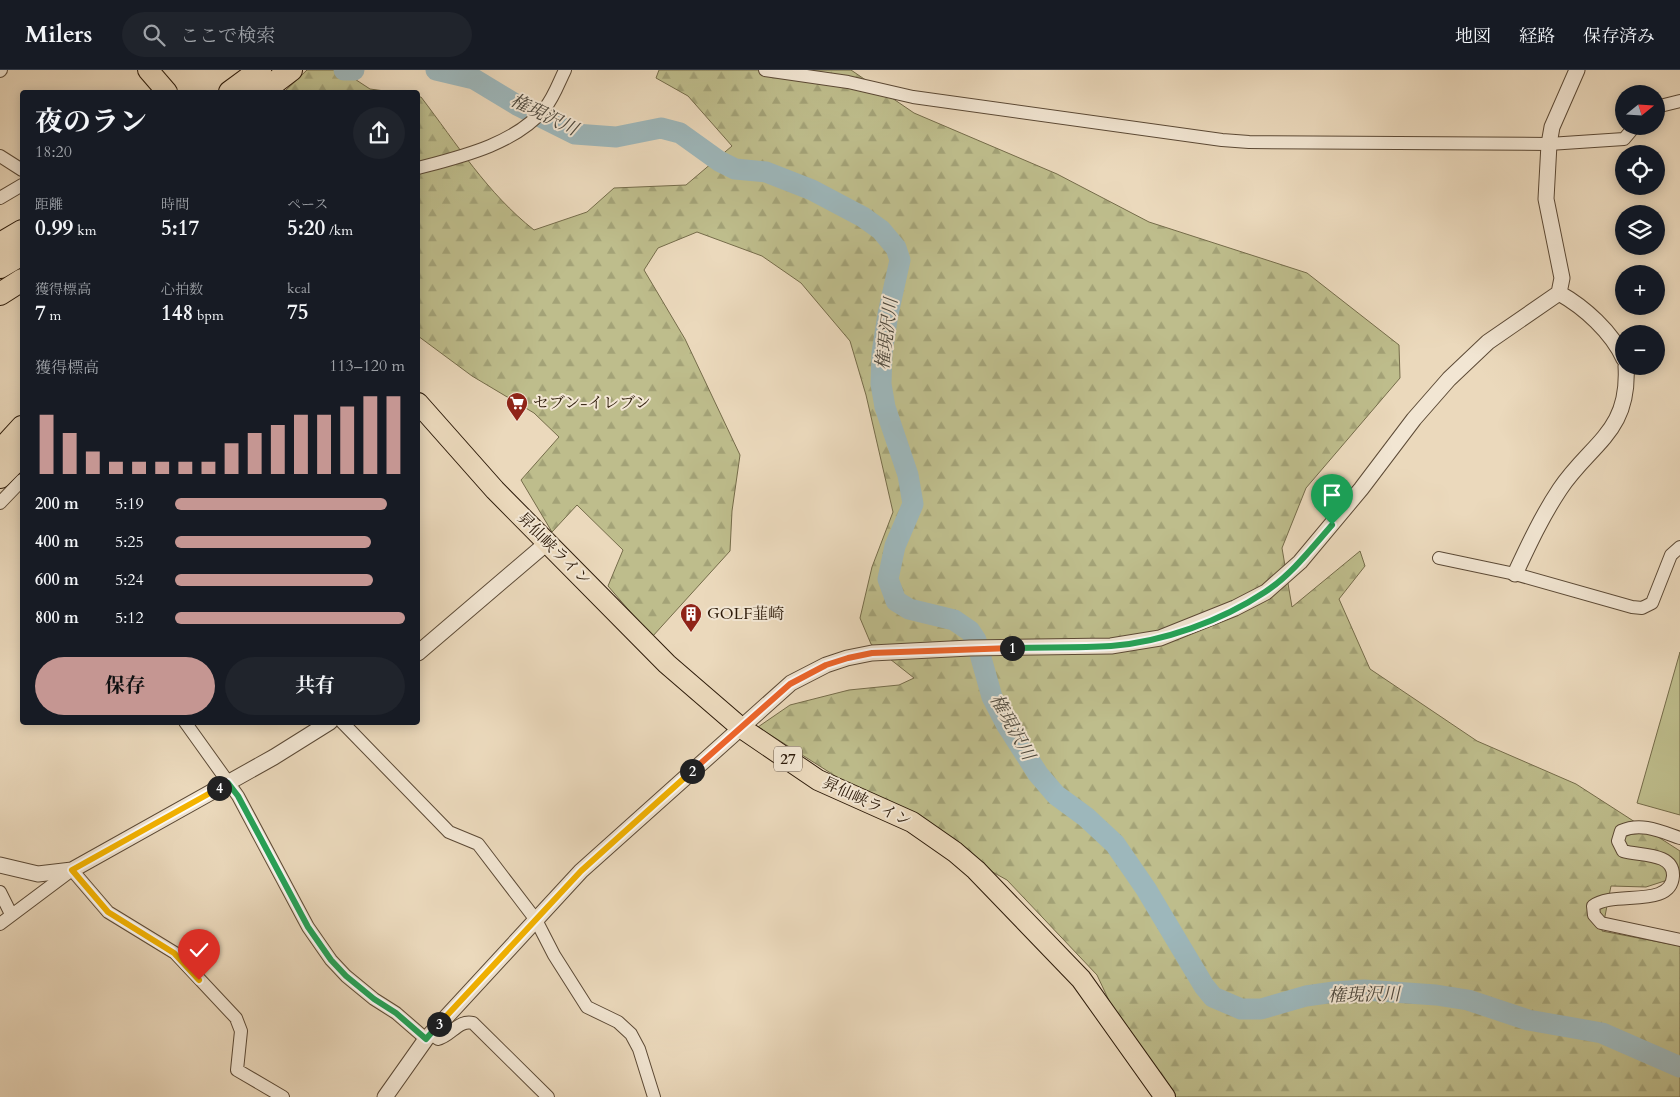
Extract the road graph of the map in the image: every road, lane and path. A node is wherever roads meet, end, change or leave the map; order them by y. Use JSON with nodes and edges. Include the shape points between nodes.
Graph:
{"nodes":[{"id":1,"x":148,"y":70,"type":"edge"},
{"id":2,"x":260,"y":70,"type":"edge"},
{"id":3,"x":291,"y":70,"type":"edge"},
{"id":4,"x":565,"y":70,"type":"edge"},
{"id":5,"x":765,"y":70,"type":"edge"},
{"id":6,"x":1578,"y":70,"type":"edge"},
{"id":7,"x":165,"y":90,"type":"edge"},
{"id":8,"x":233,"y":90,"type":"edge"},
{"id":9,"x":265,"y":90,"type":"edge"},
{"id":10,"x":1680,"y":101,"type":"edge"},
{"id":11,"x":1665,"y":105,"type":"edge"},
{"id":12,"x":1628,"y":135,"type":"edge"},
{"id":13,"x":1549,"y":144,"type":"junction"},
{"id":14,"x":0,"y":156,"type":"edge"},
{"id":15,"x":420,"y":167,"type":"edge"},
{"id":16,"x":20,"y":169,"type":"edge"},
{"id":17,"x":20,"y":186,"type":"edge"},
{"id":18,"x":0,"y":198,"type":"edge"},
{"id":19,"x":20,"y":218,"type":"edge"},
{"id":20,"x":0,"y":230,"type":"edge"},
{"id":21,"x":20,"y":232,"type":"edge"},
{"id":22,"x":0,"y":244,"type":"edge"},
{"id":23,"x":20,"y":255,"type":"edge"},
{"id":24,"x":0,"y":267,"type":"edge"},
{"id":25,"x":20,"y":281,"type":"edge"},
{"id":26,"x":1559,"y":293,"type":"junction"},
{"id":27,"x":0,"y":294,"type":"edge"},
{"id":28,"x":1615,"y":346,"type":"edge"},
{"id":29,"x":1625,"y":375,"type":"edge"},
{"id":30,"x":420,"y":404,"type":"edge"},
{"id":31,"x":20,"y":419,"type":"edge"},
{"id":32,"x":20,"y":429,"type":"edge"},
{"id":33,"x":0,"y":438,"type":"edge"},
{"id":34,"x":20,"y":447,"type":"edge"},
{"id":35,"x":0,"y":451,"type":"edge"},
{"id":36,"x":20,"y":457,"type":"edge"},
{"id":37,"x":0,"y":465,"type":"edge"},
{"id":38,"x":0,"y":477,"type":"edge"},
{"id":39,"x":20,"y":482,"type":"edge"},
{"id":40,"x":0,"y":503,"type":"edge"},
{"id":41,"x":548,"y":542,"type":"junction"},
{"id":42,"x":1680,"y":548,"type":"edge"},
{"id":43,"x":1439,"y":558,"type":"dead end"},
{"id":44,"x":1515,"y":574,"type":"junction"},
{"id":45,"x":420,"y":651,"type":"edge"},
{"id":46,"x":187,"y":725,"type":"edge"},
{"id":47,"x":325,"y":725,"type":"edge"},
{"id":48,"x":345,"y":725,"type":"edge"},
{"id":49,"x":740,"y":727,"type":"junction"},
{"id":50,"x":228,"y":783,"type":"junction"},
{"id":51,"x":1680,"y":838,"type":"edge"},
{"id":52,"x":0,"y":865,"type":"edge"},
{"id":53,"x":72,"y":870,"type":"junction"},
{"id":54,"x":0,"y":892,"type":"edge"},
{"id":55,"x":11,"y":914,"type":"junction"},
{"id":56,"x":536,"y":920,"type":"junction"},
{"id":57,"x":0,"y":924,"type":"edge"},
{"id":58,"x":1680,"y":940,"type":"edge"},
{"id":59,"x":428,"y":1036,"type":"junction"},
{"id":60,"x":283,"y":1097,"type":"edge"},
{"id":61,"x":385,"y":1097,"type":"edge"},
{"id":62,"x":548,"y":1097,"type":"edge"},
{"id":63,"x":654,"y":1097,"type":"edge"},
{"id":64,"x":1165,"y":1097,"type":"edge"}],
"edges":[{"from":1,"to":7,"type":"main road"},
{"from":2,"to":8,"type":"highway"},
{"from":3,"to":9,"type":"highway"},
{"from":4,"to":15,"type":"street","via":[[546,107],[534,120],[482,151]]},
{"from":5,"to":13,"type":"street","via":[[848,82],[913,97],[1222,140]]},
{"from":6,"to":13,"type":"street","via":[[1552,127]]},
{"from":10,"to":11,"type":"street"},
{"from":12,"to":13,"type":"street","via":[[1624,140]]},
{"from":13,"to":26,"type":"street","via":[[1546,199],[1562,278]]},
{"from":14,"to":16,"type":"street"},
{"from":17,"to":18,"type":"street"},
{"from":19,"to":20,"type":"highway"},
{"from":21,"to":22,"type":"highway"},
{"from":23,"to":24,"type":"highway"},
{"from":25,"to":27,"type":"highway"},
{"from":26,"to":28,"type":"street","via":[[1578,303]]},
{"from":26,"to":49,"type":"street","via":[[1488,342],[1449,379],[1300,562],[1266,592],[1160,638],[1112,646],[970,648],[872,653],[848,658],[826,665],[790,684]]},
{"from":29,"to":44,"type":"street","via":[[1618,420],[1561,488],[1536,529]]},
{"from":30,"to":41,"type":"main road","name":"昇仙峡ライン","number":"27","via":[[495,490]]},
{"from":31,"to":33,"type":"highway"},
{"from":32,"to":35,"type":"highway"},
{"from":34,"to":37,"type":"highway"},
{"from":36,"to":38,"type":"highway"},
{"from":39,"to":40,"type":"street"},
{"from":41,"to":45,"type":"street"},
{"from":41,"to":49,"type":"main road","name":"昇仙峡ライン","number":"27","via":[[667,664]]},
{"from":42,"to":44,"type":"street","via":[[1671,554],[1652,603],[1642,608]]},
{"from":43,"to":44,"type":"street"},
{"from":46,"to":50,"type":"street"},
{"from":47,"to":50,"type":"street"},
{"from":48,"to":56,"type":"street","via":[[449,832],[478,844]]},
{"from":49,"to":56,"type":"street","via":[[581,871]]},
{"from":49,"to":64,"type":"main road","name":"昇仙峡ライン","number":"27","via":[[818,780],[912,822],[976,870],[1081,979]]},
{"from":50,"to":53,"type":"street"},
{"from":50,"to":59,"type":"street","via":[[308,927],[331,960],[374,999]]},
{"from":51,"to":58,"type":"street","via":[[1649,827],[1632,826],[1621,831],[1618,841],[1623,851],[1664,859],[1670,864],[1672,884],[1663,892],[1647,897],[1609,898],[1593,906],[1594,915],[1601,923]]},
{"from":52,"to":53,"type":"street","via":[[38,874]]},
{"from":53,"to":55,"type":"street"},
{"from":53,"to":60,"type":"street","via":[[108,912],[174,953],[236,1018],[241,1031],[237,1070]]},
{"from":54,"to":55,"type":"street"},
{"from":55,"to":57,"type":"street"},
{"from":56,"to":59,"type":"street"},
{"from":56,"to":63,"type":"street","via":[[587,1008],[618,1022],[631,1034],[640,1049]]},
{"from":59,"to":61,"type":"street"},
{"from":59,"to":62,"type":"street","via":[[438,1039],[462,1024],[474,1023]]}]}
